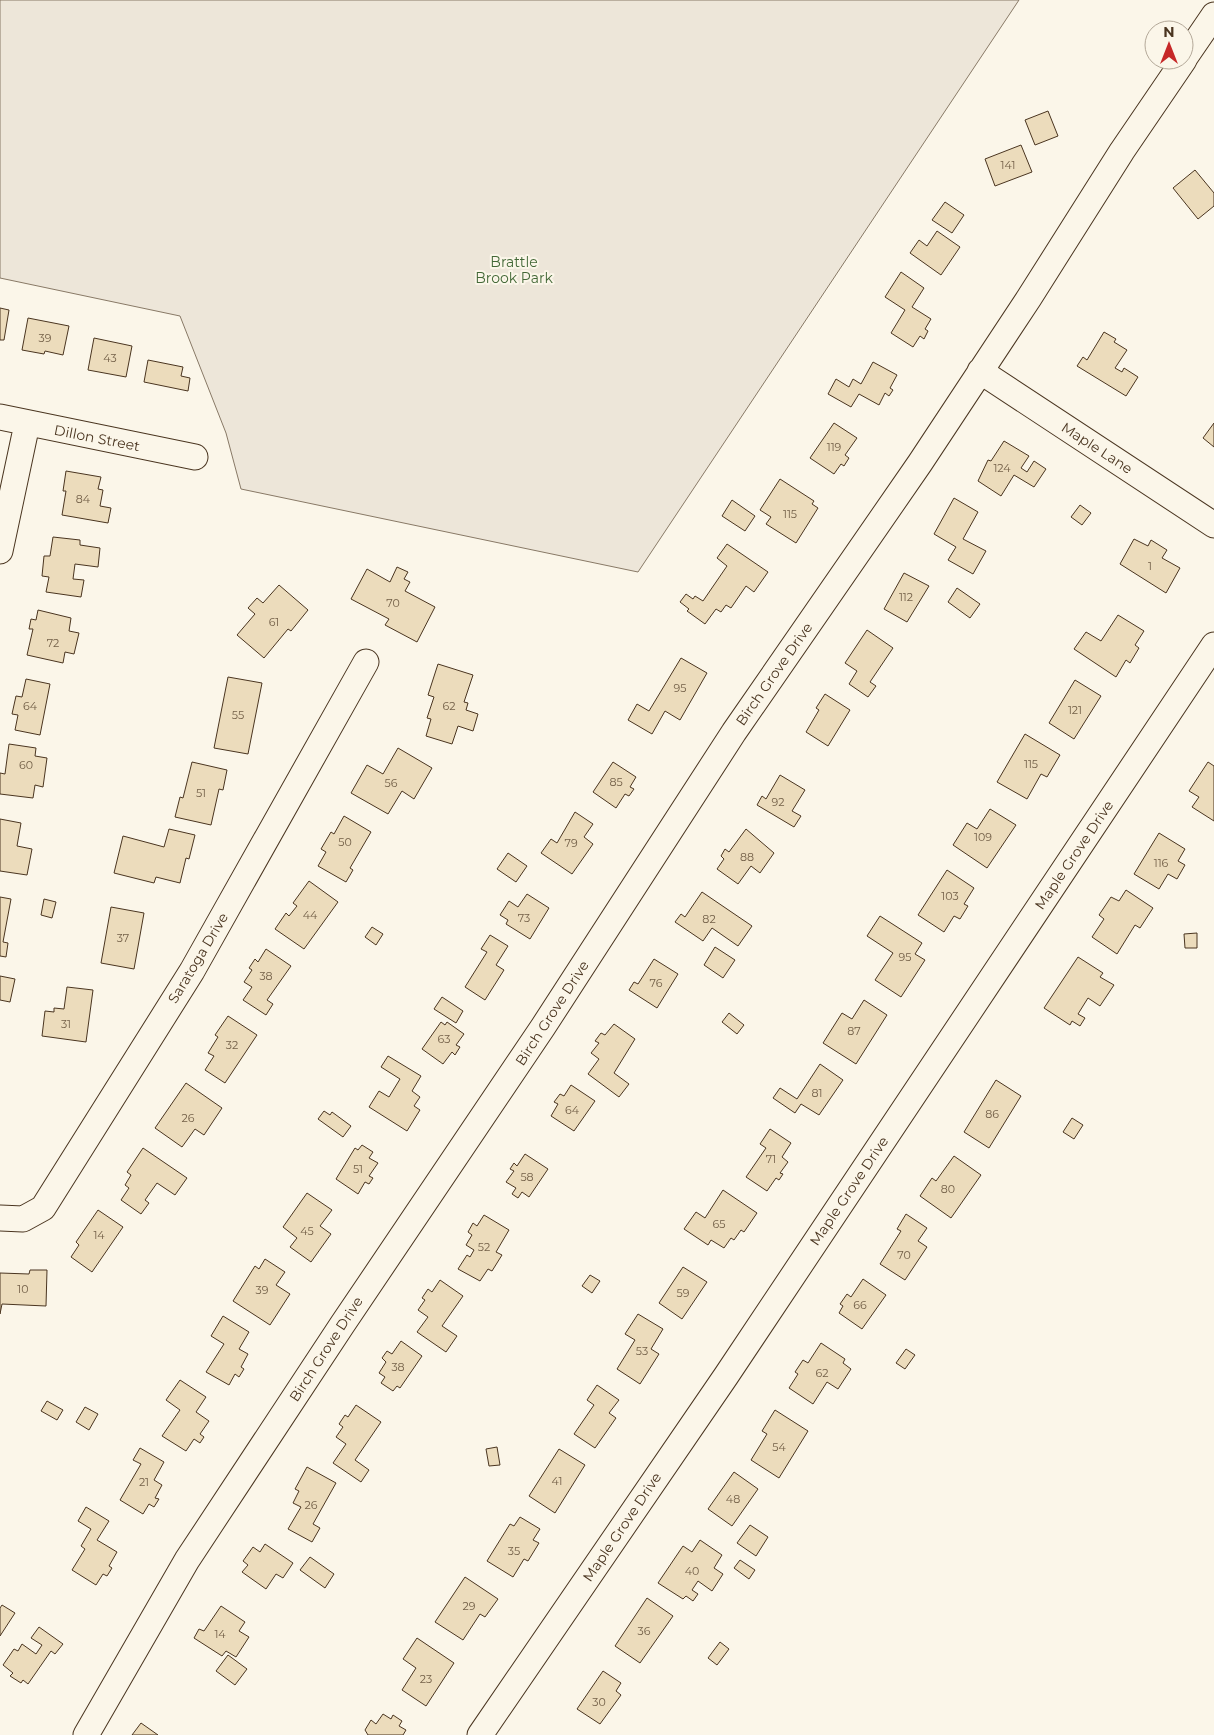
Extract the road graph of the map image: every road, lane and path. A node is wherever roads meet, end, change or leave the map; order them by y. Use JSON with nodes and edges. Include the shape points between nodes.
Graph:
{"nodes":[{"id":1,"x":1214,"y":15,"type":"edge"},
{"id":2,"x":1194,"y":45,"type":"edge"},
{"id":3,"x":1177,"y":70,"type":"edge"},
{"id":4,"x":980,"y":372,"type":"junction"},
{"id":5,"x":0,"y":417,"type":"edge"},
{"id":6,"x":27,"y":424,"type":"junction"},
{"id":7,"x":195,"y":457,"type":"dead end"},
{"id":8,"x":1214,"y":524,"type":"edge"},
{"id":9,"x":0,"y":551,"type":"edge"},
{"id":10,"x":1214,"y":645,"type":"edge"},
{"id":11,"x":366,"y":662,"type":"dead end"},
{"id":12,"x":0,"y":1218,"type":"edge"},
{"id":13,"x":86,"y":1735,"type":"edge"},
{"id":14,"x":480,"y":1735,"type":"edge"}],
"edges":[{"from":1,"to":2,"type":"street","name":"Birch Grove Drive"},
{"from":3,"to":4,"type":"street","name":"Birch Grove Drive"},
{"from":4,"to":8,"type":"street","name":"Maple Lane"},
{"from":4,"to":13,"type":"street","name":"Birch Grove Drive","via":[[734,732],[543,1027],[187,1560]]},
{"from":5,"to":6,"type":"street","name":"Dillon Street"},
{"from":6,"to":7,"type":"street","name":"Dillon Street"},
{"from":6,"to":9,"type":"street"},
{"from":10,"to":14,"type":"street","name":"Maple Grove Drive","via":[[726,1376]]},
{"from":11,"to":12,"type":"street","name":"Saratoga Drive","via":[[192,971],[43,1208],[23,1219]]}]}
